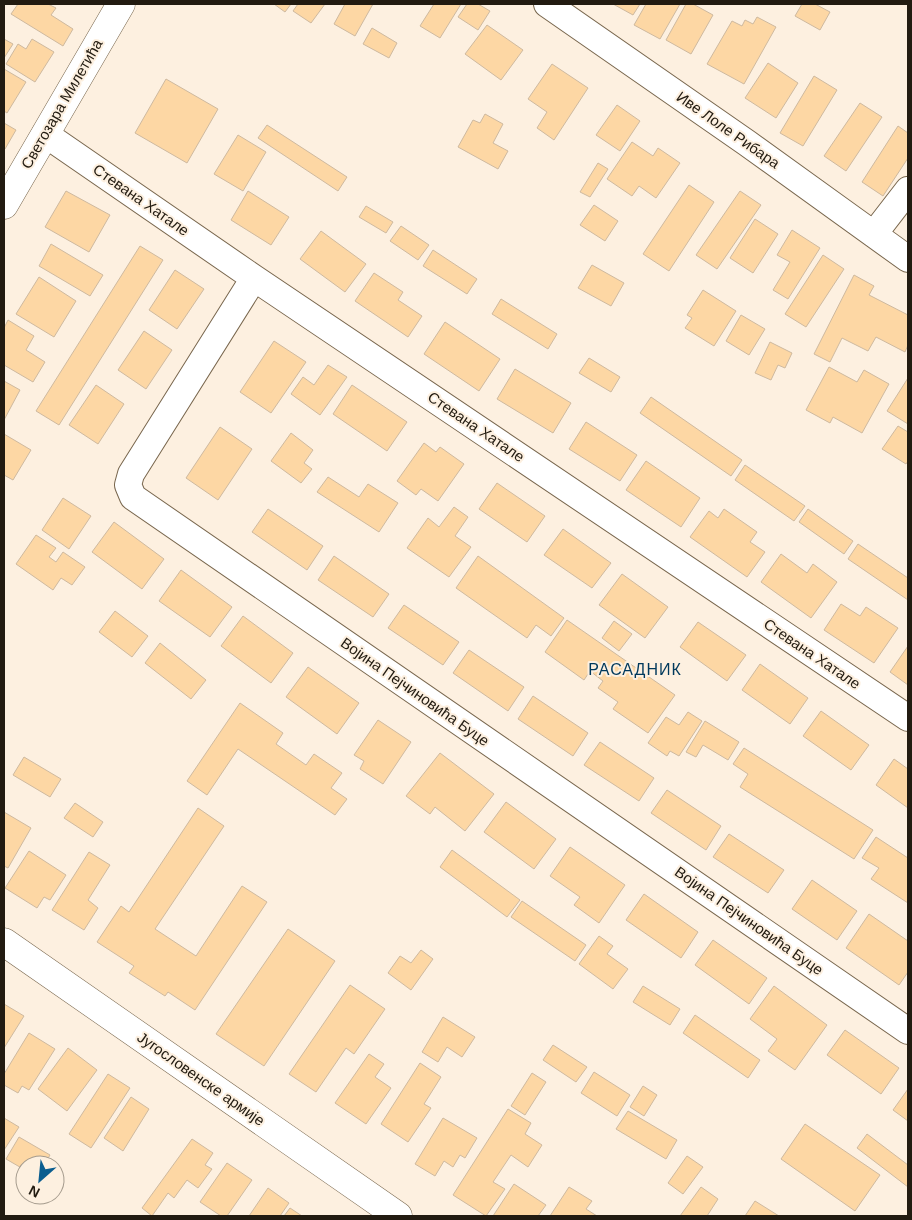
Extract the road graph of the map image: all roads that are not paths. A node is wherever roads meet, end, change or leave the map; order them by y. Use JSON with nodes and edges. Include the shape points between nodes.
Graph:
{"nodes":[{"id":1,"x":121,"y":4,"type":"edge"},
{"id":2,"x":547,"y":4,"type":"edge"},
{"id":3,"x":45,"y":134,"type":"junction"},
{"id":4,"x":908,"y":190,"type":"edge"},
{"id":5,"x":4,"y":205,"type":"edge"},
{"id":6,"x":874,"y":234,"type":"junction"},
{"id":7,"x":908,"y":259,"type":"edge"},
{"id":8,"x":254,"y":278,"type":"junction"},
{"id":9,"x":908,"y":718,"type":"edge"},
{"id":10,"x":4,"y":942,"type":"edge"},
{"id":11,"x":908,"y":1031,"type":"edge"},
{"id":12,"x":398,"y":1216,"type":"edge"}],
"edges":[{"from":1,"to":3,"type":"street","name":"Светозара Милетића"},
{"from":2,"to":6,"type":"street","name":"Иве Лоле Рибара"},
{"from":3,"to":5,"type":"street","name":"Светозара Милетића"},
{"from":3,"to":8,"type":"street","name":"Стевана Хатале"},
{"from":4,"to":6,"type":"street"},
{"from":6,"to":7,"type":"street","name":"Иве Лоле Рибара"},
{"from":8,"to":9,"type":"street","name":"Стевана Хатале"},
{"from":8,"to":11,"type":"street","name":"Војина Пејчиновића Буце","via":[[131,474],[128,485],[133,497]]},
{"from":10,"to":12,"type":"street","name":"Југословенске армије"}]}
